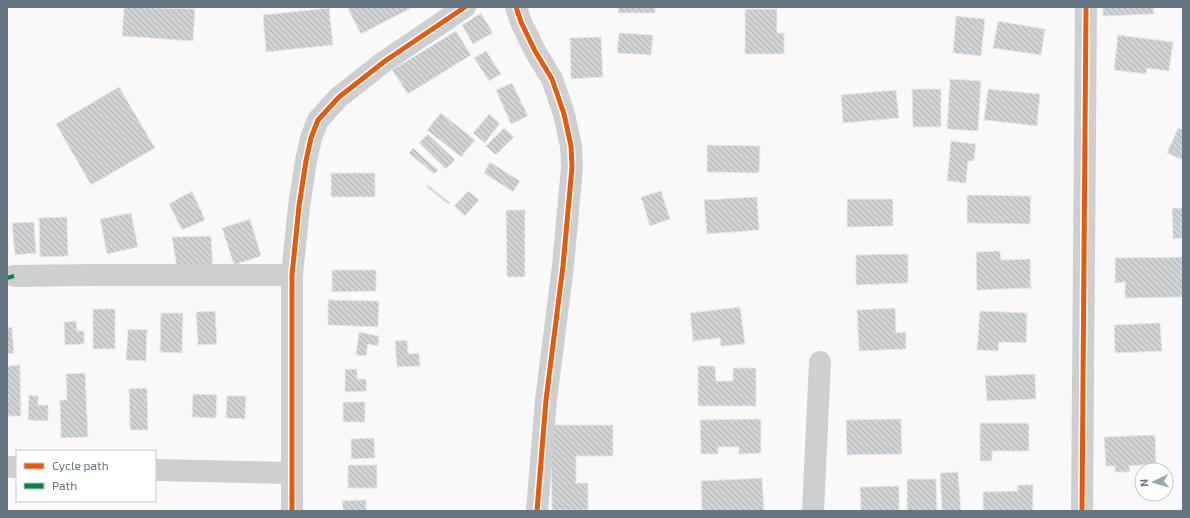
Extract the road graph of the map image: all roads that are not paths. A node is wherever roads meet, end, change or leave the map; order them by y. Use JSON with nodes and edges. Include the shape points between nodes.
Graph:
{"nodes":[{"id":1,"x":465,"y":7,"type":"edge"},
{"id":2,"x":516,"y":7,"type":"edge"},
{"id":3,"x":1086,"y":7,"type":"edge"},
{"id":4,"x":292,"y":275,"type":"junction"},
{"id":5,"x":14,"y":276,"type":"dead end"},
{"id":6,"x":820,"y":362,"type":"dead end"},
{"id":7,"x":156,"y":470,"type":"edge"},
{"id":8,"x":292,"y":473,"type":"junction"},
{"id":9,"x":292,"y":511,"type":"edge"},
{"id":10,"x":537,"y":511,"type":"edge"},
{"id":11,"x":813,"y":511,"type":"edge"},
{"id":12,"x":1082,"y":511,"type":"edge"}],
"edges":[{"from":1,"to":4,"type":"street","via":[[384,61],[339,97],[318,120],[306,161]]},
{"from":2,"to":10,"type":"street","via":[[535,51],[552,80],[564,114],[571,146],[572,167],[563,274],[546,400]]},
{"from":3,"to":12,"type":"street"},
{"from":4,"to":5,"type":"street"},
{"from":4,"to":8,"type":"street"},
{"from":6,"to":11,"type":"street"},
{"from":7,"to":8,"type":"street"},
{"from":8,"to":9,"type":"street"}]}
